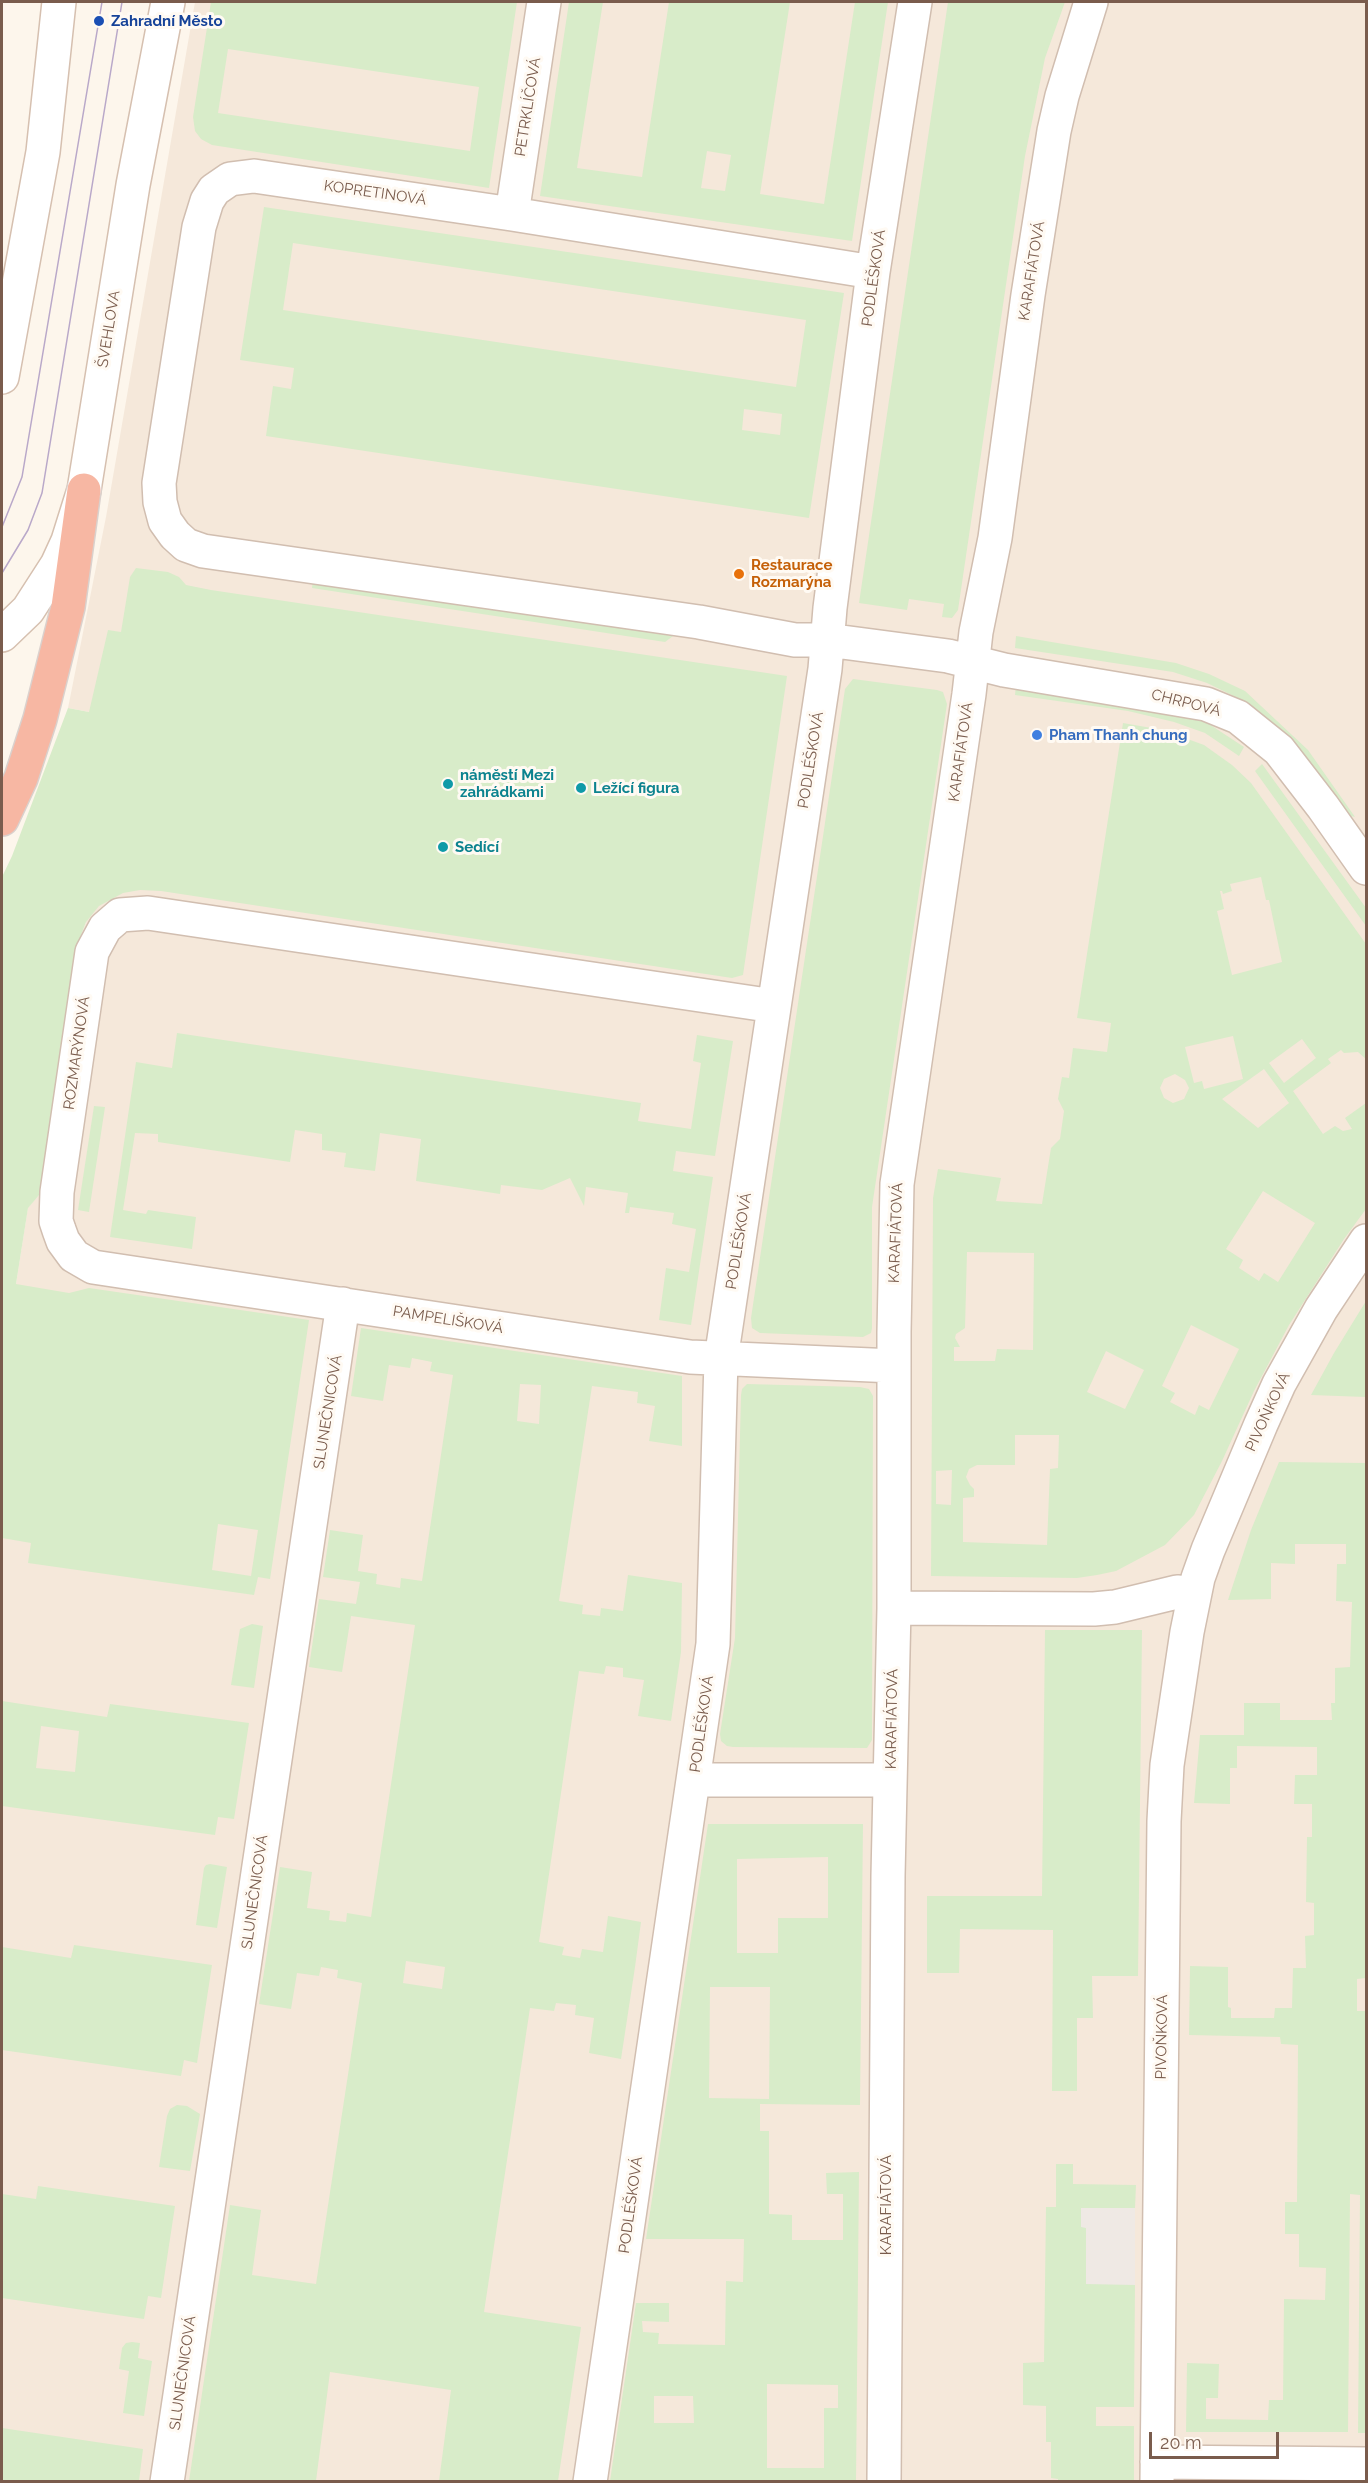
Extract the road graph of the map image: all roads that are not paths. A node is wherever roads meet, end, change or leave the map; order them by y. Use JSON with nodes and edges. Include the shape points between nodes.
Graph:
{"nodes":[{"id":1,"x":58,"y":2,"type":"edge"},
{"id":2,"x":168,"y":2,"type":"edge"},
{"id":3,"x":544,"y":2,"type":"edge"},
{"id":4,"x":915,"y":2,"type":"edge"},
{"id":5,"x":1090,"y":2,"type":"edge"},
{"id":6,"x":512,"y":214,"type":"junction"},
{"id":7,"x":873,"y":272,"type":"junction"},
{"id":8,"x":2,"y":376,"type":"edge"},
{"id":9,"x":84,"y":490,"type":"junction"},
{"id":10,"x":2,"y":635,"type":"edge"},
{"id":11,"x":827,"y":640,"type":"junction"},
{"id":12,"x":973,"y":663,"type":"junction"},
{"id":13,"x":2,"y":819,"type":"edge"},
{"id":14,"x":1366,"y":868,"type":"edge"},
{"id":15,"x":774,"y":1006,"type":"junction"},
{"id":16,"x":57,"y":1192,"type":"joint"},
{"id":17,"x":1366,"y":1241,"type":"edge"},
{"id":18,"x":343,"y":1304,"type":"junction"},
{"id":19,"x":721,"y":1359,"type":"junction"},
{"id":20,"x":894,"y":1366,"type":"junction"},
{"id":21,"x":1194,"y":1594,"type":"junction"},
{"id":22,"x":894,"y":1608,"type":"junction"},
{"id":23,"x":694,"y":1780,"type":"junction"},
{"id":24,"x":891,"y":1780,"type":"junction"},
{"id":25,"x":1366,"y":2463,"type":"edge"},
{"id":26,"x":1157,"y":2472,"type":"edge"},
{"id":27,"x":167,"y":2481,"type":"edge"},
{"id":28,"x":590,"y":2481,"type":"edge"},
{"id":29,"x":884,"y":2481,"type":"edge"}],
"edges":[{"from":1,"to":8,"type":"street","via":[[43,152]]},
{"from":2,"to":9,"type":"street","name":"ŠVEHLOVA","via":[[133,185]]},
{"from":3,"to":6,"type":"street","name":"PETRKLÍČOVÁ"},
{"from":4,"to":7,"type":"street","name":"PODLÉŠKOVÁ"},
{"from":5,"to":12,"type":"street","name":"KARAFIÁTOVÁ","via":[[1054,130]]},
{"from":6,"to":7,"type":"street","name":"KOPRETINOVÁ"},
{"from":6,"to":11,"type":"street","name":"KOPRETINOVÁ","via":[[254,176],[230,178],[214,190],[199,227],[159,483],[165,521],[175,535],[186,545],[203,551],[688,620],[795,640]]},
{"from":7,"to":11,"type":"street","name":"PODLÉŠKOVÁ"},
{"from":9,"to":10,"type":"street","name":"ŠVEHLOVA","via":[[57,565],[28,610]]},
{"from":9,"to":13,"type":"highway","via":[[68,607],[40,719],[21,778]]},
{"from":11,"to":12,"type":"street","name":"CHRPOVÁ","via":[[948,656]]},
{"from":11,"to":15,"type":"street","name":"PODLÉŠKOVÁ"},
{"from":12,"to":14,"type":"street","name":"CHRPOVÁ","via":[[1206,704],[1238,717],[1279,750]]},
{"from":12,"to":20,"type":"street","name":"KARAFIÁTOVÁ","via":[[897,1184]]},
{"from":15,"to":16,"type":"street","name":"ROZMARÝNOVÁ","via":[[148,913],[120,915],[105,928],[92,952]]},
{"from":15,"to":19,"type":"street","name":"PODLÉŠKOVÁ"},
{"from":16,"to":18,"type":"street","name":"PAMPELIŠKOVÁ","via":[[56,1221],[63,1241],[74,1256],[93,1267]]},
{"from":17,"to":21,"type":"street","name":"PIVOŇKOVÁ","via":[[1321,1309],[1279,1384],[1208,1550]]},
{"from":18,"to":19,"type":"street","name":"PAMPELIŠKOVÁ"},
{"from":18,"to":27,"type":"street","name":"SLUNEČNICOVÁ"},
{"from":19,"to":20,"type":"street","name":"PAMPELIŠKOVÁ"},
{"from":19,"to":23,"type":"street","name":"PODLÉŠKOVÁ","via":[[713,1644]]},
{"from":20,"to":22,"type":"street","name":"KARAFIÁTOVÁ"},
{"from":21,"to":22,"type":"street","via":[[1177,1592],[1094,1609]]},
{"from":21,"to":26,"type":"street","name":"PIVOŇKOVÁ","via":[[1167,1765],[1164,1821]]},
{"from":22,"to":24,"type":"street","name":"KARAFIÁTOVÁ"},
{"from":23,"to":24,"type":"street"},
{"from":23,"to":28,"type":"street","name":"PODLÉŠKOVÁ"},
{"from":24,"to":29,"type":"street","name":"KARAFIÁTOVÁ"},
{"from":25,"to":26,"type":"street"}]}
